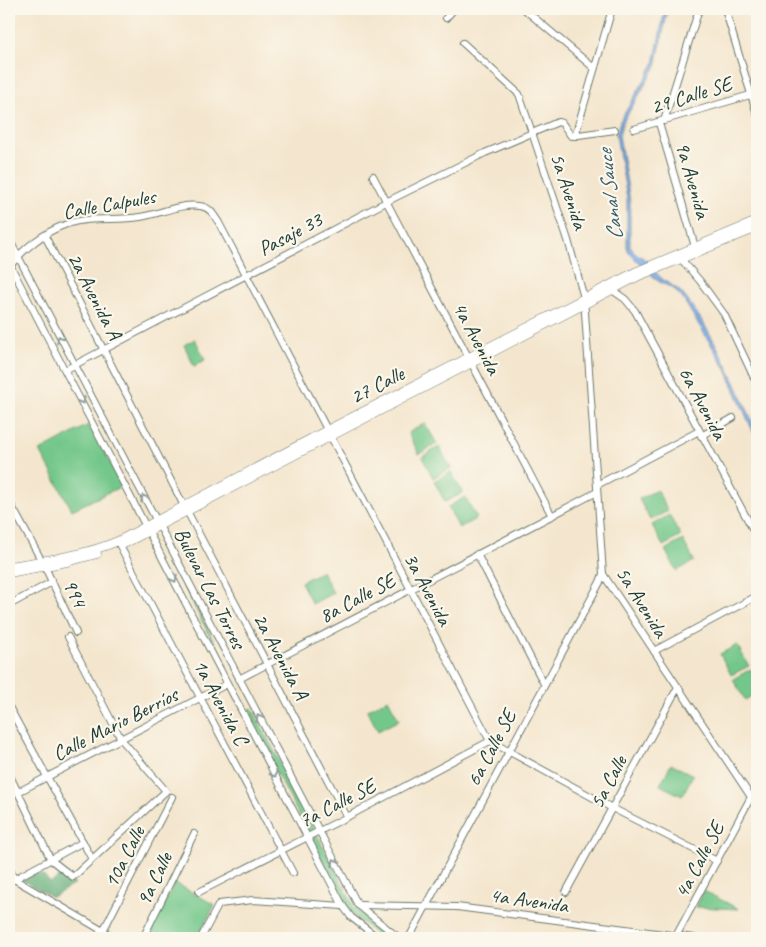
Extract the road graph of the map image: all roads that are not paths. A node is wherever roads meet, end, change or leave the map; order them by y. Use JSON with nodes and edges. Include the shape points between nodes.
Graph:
{"nodes":[{"id":1,"x":454,"y":9,"type":"edge"},
{"id":2,"x":524,"y":9,"type":"edge"},
{"id":3,"x":612,"y":9,"type":"edge"},
{"id":4,"x":699,"y":9,"type":"edge"},
{"id":5,"x":725,"y":9,"type":"edge"},
{"id":6,"x":446,"y":18,"type":"dead end"},
{"id":7,"x":463,"y":43,"type":"dead end"},
{"id":8,"x":594,"y":68,"type":"junction"},
{"id":9,"x":754,"y":94,"type":"edge"},
{"id":10,"x":757,"y":114,"type":"edge"},
{"id":11,"x":662,"y":122,"type":"junction"},
{"id":12,"x":634,"y":129,"type":"dead end"},
{"id":13,"x":615,"y":130,"type":"dead end"},
{"id":14,"x":532,"y":132,"type":"junction"},
{"id":15,"x":575,"y":136,"type":"junction"},
{"id":16,"x":373,"y":176,"type":"dead end"},
{"id":17,"x":386,"y":202,"type":"junction"},
{"id":18,"x":757,"y":221,"type":"edge"},
{"id":19,"x":219,"y":223,"type":"joint"},
{"id":20,"x":757,"y":228,"type":"edge"},
{"id":21,"x":45,"y":236,"type":"junction"},
{"id":22,"x":9,"y":239,"type":"edge"},
{"id":23,"x":695,"y":247,"type":"junction"},
{"id":24,"x":18,"y":256,"type":"junction"},
{"id":25,"x":681,"y":259,"type":"junction"},
{"id":26,"x":661,"y":264,"type":"junction"},
{"id":27,"x":9,"y":265,"type":"edge"},
{"id":28,"x":637,"y":274,"type":"junction"},
{"id":29,"x":246,"y":276,"type":"junction"},
{"id":30,"x":612,"y":290,"type":"junction"},
{"id":31,"x":584,"y":302,"type":"junction"},
{"id":32,"x":104,"y":350,"type":"junction"},
{"id":33,"x":470,"y":360,"type":"junction"},
{"id":34,"x":74,"y":366,"type":"junction"},
{"id":35,"x":65,"y":370,"type":"junction"},
{"id":36,"x":757,"y":384,"type":"edge"},
{"id":37,"x":733,"y":418,"type":"dead end"},
{"id":38,"x":328,"y":434,"type":"junction"},
{"id":39,"x":700,"y":434,"type":"junction"},
{"id":40,"x":597,"y":489,"type":"junction"},
{"id":41,"x":9,"y":501,"type":"edge"},
{"id":42,"x":186,"y":508,"type":"junction"},
{"id":43,"x":552,"y":516,"type":"junction"},
{"id":44,"x":158,"y":523,"type":"junction"},
{"id":45,"x":150,"y":531,"type":"junction"},
{"id":46,"x":757,"y":538,"type":"edge"},
{"id":47,"x":120,"y":546,"type":"junction"},
{"id":48,"x":476,"y":554,"type":"junction"},
{"id":49,"x":43,"y":564,"type":"junction"},
{"id":50,"x":9,"y":566,"type":"edge"},
{"id":51,"x":9,"y":573,"type":"edge"},
{"id":52,"x":603,"y":574,"type":"junction"},
{"id":53,"x":52,"y":582,"type":"junction"},
{"id":54,"x":410,"y":589,"type":"junction"},
{"id":55,"x":757,"y":596,"type":"edge"},
{"id":56,"x":9,"y":605,"type":"edge"},
{"id":57,"x":76,"y":633,"type":"dead end"},
{"id":58,"x":68,"y":637,"type":"dead end"},
{"id":59,"x":654,"y":651,"type":"junction"},
{"id":60,"x":267,"y":663,"type":"junction"},
{"id":61,"x":238,"y":679,"type":"junction"},
{"id":62,"x":227,"y":684,"type":"junction"},
{"id":63,"x":544,"y":684,"type":"junction"},
{"id":64,"x":678,"y":687,"type":"junction"},
{"id":65,"x":200,"y":698,"type":"junction"},
{"id":66,"x":9,"y":707,"type":"edge"},
{"id":67,"x":121,"y":739,"type":"junction"},
{"id":68,"x":490,"y":741,"type":"junction"},
{"id":69,"x":508,"y":752,"type":"junction"},
{"id":70,"x":9,"y":774,"type":"edge"},
{"id":71,"x":47,"y":777,"type":"junction"},
{"id":72,"x":18,"y":792,"type":"junction"},
{"id":73,"x":754,"y":795,"type":"edge"},
{"id":74,"x":172,"y":797,"type":"dead end"},
{"id":75,"x":612,"y":808,"type":"junction"},
{"id":76,"x":347,"y":817,"type":"junction"},
{"id":77,"x":318,"y":831,"type":"junction"},
{"id":78,"x":194,"y":834,"type":"dead end"},
{"id":79,"x":307,"y":836,"type":"junction"},
{"id":80,"x":83,"y":842,"type":"junction"},
{"id":81,"x":281,"y":850,"type":"junction"},
{"id":82,"x":92,"y":859,"type":"junction"},
{"id":83,"x":52,"y":860,"type":"junction"},
{"id":84,"x":717,"y":861,"type":"junction"},
{"id":85,"x":9,"y":868,"type":"edge"},
{"id":86,"x":293,"y":873,"type":"dead end"},
{"id":87,"x":12,"y":880,"type":"edge"},
{"id":88,"x":199,"y":892,"type":"dead end"},
{"id":89,"x":566,"y":892,"type":"dead end"},
{"id":90,"x":358,"y":905,"type":"junction"},
{"id":91,"x":427,"y":905,"type":"junction"},
{"id":92,"x":343,"y":906,"type":"junction"},
{"id":93,"x":104,"y":931,"type":"junction"},
{"id":94,"x":146,"y":937,"type":"edge"},
{"id":95,"x":676,"y":937,"type":"edge"},
{"id":96,"x":115,"y":938,"type":"edge"},
{"id":97,"x":201,"y":938,"type":"edge"},
{"id":98,"x":378,"y":938,"type":"edge"},
{"id":99,"x":399,"y":938,"type":"edge"},
{"id":100,"x":409,"y":938,"type":"edge"},
{"id":101,"x":694,"y":938,"type":"edge"}],
"edges":[{"from":1,"to":6,"type":"street"},
{"from":2,"to":8,"type":"street"},
{"from":3,"to":8,"type":"street"},
{"from":4,"to":11,"type":"street","name":"9a Avenida"},
{"from":5,"to":9,"type":"street"},
{"from":7,"to":14,"type":"street","name":"5a Avenida","via":[[520,94]]},
{"from":8,"to":15,"type":"street"},
{"from":9,"to":10,"type":"street"},
{"from":9,"to":11,"type":"street","name":"29 Calle SE"},
{"from":11,"to":12,"type":"street","name":"29 Calle SE"},
{"from":11,"to":23,"type":"street","name":"9a Avenida"},
{"from":13,"to":15,"type":"street"},
{"from":14,"to":15,"type":"street","name":"Pasaje 33","via":[[558,122],[565,126],[569,135]]},
{"from":14,"to":17,"type":"street","name":"Pasaje 33"},
{"from":14,"to":31,"type":"street","name":"5a Avenida","via":[[568,240]]},
{"from":16,"to":17,"type":"street","name":"4a Avenida"},
{"from":17,"to":29,"type":"street","name":"Pasaje 33"},
{"from":17,"to":33,"type":"street","name":"4a Avenida"},
{"from":18,"to":23,"type":"main road","name":"27 Calle"},
{"from":19,"to":21,"type":"street","name":"Calle Calpules","via":[[208,208],[198,205],[140,218],[74,222]]},
{"from":19,"to":29,"type":"street","name":"3a Avenida"},
{"from":20,"to":25,"type":"main road","name":"27 Calle"},
{"from":21,"to":24,"type":"street","name":"Calle Calpules"},
{"from":21,"to":32,"type":"street","name":"2a Avenida A"},
{"from":22,"to":24,"type":"street","name":"Bulevar Las Torres"},
{"from":23,"to":26,"type":"main road","name":"27 Calle"},
{"from":24,"to":27,"type":"street","name":"Calle Calpules"},
{"from":34,"to":24,"type":"street","name":"Bulevar Las Torres","one_way":true},
{"from":25,"to":26,"type":"main road","name":"27 Calle"},
{"from":25,"to":36,"type":"street","via":[[724,314]]},
{"from":26,"to":28,"type":"main road","name":"27 Calle"},
{"from":27,"to":35,"type":"street","name":"Bulevar Las Torres"},
{"from":28,"to":30,"type":"main road","name":"27 Calle"},
{"from":28,"to":31,"type":"main road","name":"27 Calle"},
{"from":29,"to":32,"type":"street","name":"Pasaje 33"},
{"from":29,"to":38,"type":"street","name":"3a Avenida"},
{"from":30,"to":31,"type":"main road","name":"27 Calle"},
{"from":30,"to":39,"type":"street","name":"6a Avenida","via":[[635,311]]},
{"from":31,"to":33,"type":"main road","name":"27 Calle"},
{"from":31,"to":40,"type":"street","name":"5a Avenida"},
{"from":32,"to":34,"type":"street","name":"Pasaje 33"},
{"from":32,"to":42,"type":"street","name":"2a Avenida A"},
{"from":33,"to":38,"type":"main road","name":"27 Calle"},
{"from":33,"to":43,"type":"street","name":"4a Avenida"},
{"from":34,"to":35,"type":"street","name":"Pasaje 33"},
{"from":44,"to":34,"type":"street","name":"Bulevar Las Torres","one_way":true},
{"from":35,"to":45,"type":"street","name":"Bulevar Las Torres","one_way":true},
{"from":37,"to":39,"type":"street","name":"8a Calle SE"},
{"from":38,"to":42,"type":"main road","name":"27 Calle"},
{"from":38,"to":54,"type":"street","name":"3a Avenida"},
{"from":39,"to":40,"type":"street","name":"8a Calle SE"},
{"from":39,"to":46,"type":"street","name":"6a Avenida"},
{"from":40,"to":43,"type":"street","name":"8a Calle SE"},
{"from":40,"to":52,"type":"street","name":"5a Avenida"},
{"from":41,"to":49,"type":"street","name":"994"},
{"from":42,"to":44,"type":"main road","name":"27 Calle"},
{"from":42,"to":60,"type":"street","name":"2a Avenida A"},
{"from":43,"to":48,"type":"street","name":"8a Calle SE"},
{"from":44,"to":45,"type":"main road","name":"27 Calle"},
{"from":44,"to":61,"type":"street","name":"Bulevar Las Torres"},
{"from":45,"to":47,"type":"main road","name":"27 Calle"},
{"from":45,"to":49,"type":"main road","name":"27 Calle"},
{"from":45,"to":62,"type":"street","name":"Bulevar Las Torres","one_way":true},
{"from":47,"to":49,"type":"main road","name":"27 Calle","via":[[88,557]]},
{"from":47,"to":65,"type":"street","name":"1a Avenida C"},
{"from":48,"to":54,"type":"street","name":"8a Calle SE"},
{"from":48,"to":63,"type":"street"},
{"from":49,"to":50,"type":"main road","name":"27 Calle"},
{"from":49,"to":51,"type":"main road","name":"27 Calle"},
{"from":49,"to":53,"type":"street","name":"994"},
{"from":52,"to":59,"type":"street","name":"5a Avenida"},
{"from":52,"to":63,"type":"street","name":"6a Calle SE"},
{"from":53,"to":56,"type":"street"},
{"from":53,"to":57,"type":"street","name":"994"},
{"from":54,"to":60,"type":"street","name":"8a Calle SE"},
{"from":54,"to":68,"type":"street","name":"3a Avenida"},
{"from":55,"to":59,"type":"street"},
{"from":58,"to":67,"type":"street"},
{"from":59,"to":64,"type":"street","name":"5a Avenida"},
{"from":60,"to":61,"type":"street","name":"8a Calle SE"},
{"from":60,"to":76,"type":"street","name":"2a Avenida A"},
{"from":77,"to":61,"type":"street","name":"Bulevar Las Torres","one_way":true},
{"from":62,"to":65,"type":"street","name":"Calle Mario Berríos"},
{"from":62,"to":79,"type":"street","name":"Bulevar Las Torres","one_way":true},
{"from":63,"to":69,"type":"street","name":"6a Calle SE"},
{"from":64,"to":73,"type":"street","name":"5a Avenida","via":[[733,772]]},
{"from":64,"to":75,"type":"street","name":"5a Calle"},
{"from":65,"to":67,"type":"street","name":"Calle Mario Berríos"},
{"from":65,"to":81,"type":"street","name":"1a Avenida C"},
{"from":66,"to":71,"type":"street"},
{"from":67,"to":71,"type":"street","name":"Calle Mario Berríos"},
{"from":67,"to":82,"type":"street","via":[[166,791]]},
{"from":68,"to":69,"type":"street"},
{"from":68,"to":76,"type":"street","name":"7a Calle SE"},
{"from":69,"to":75,"type":"street"},
{"from":69,"to":91,"type":"street","name":"6a Calle SE"},
{"from":70,"to":72,"type":"street"},
{"from":71,"to":72,"type":"street","name":"Calle Mario Berríos"},
{"from":71,"to":80,"type":"street"},
{"from":72,"to":83,"type":"street"},
{"from":73,"to":84,"type":"street","name":"4a Calle SE"},
{"from":74,"to":93,"type":"street","name":"10a Calle"},
{"from":75,"to":84,"type":"street"},
{"from":75,"to":89,"type":"street","name":"5a Calle"},
{"from":76,"to":77,"type":"street","name":"7a Calle SE"},
{"from":77,"to":79,"type":"street","name":"7a Calle SE"},
{"from":90,"to":77,"type":"street","name":"Bulevar Las Torres","one_way":true},
{"from":78,"to":94,"type":"street","name":"9a Calle"},
{"from":79,"to":81,"type":"street","name":"7a Calle SE"},
{"from":79,"to":92,"type":"street","name":"Bulevar Las Torres"},
{"from":80,"to":82,"type":"street"},
{"from":80,"to":83,"type":"street"},
{"from":81,"to":86,"type":"street","name":"1a Avenida C"},
{"from":81,"to":88,"type":"street","name":"7a Calle SE"},
{"from":82,"to":83,"type":"street","via":[[73,877]]},
{"from":83,"to":87,"type":"street"},
{"from":84,"to":95,"type":"street","name":"4a Calle SE"},
{"from":85,"to":87,"type":"street"},
{"from":87,"to":93,"type":"street"},
{"from":90,"to":91,"type":"street","name":"4a Avenida"},
{"from":90,"to":99,"type":"street","name":"Bulevar Las Torres"},
{"from":91,"to":95,"type":"street","name":"4a Avenida","via":[[457,906]]},
{"from":91,"to":100,"type":"street","name":"6a Calle SE"},
{"from":92,"to":97,"type":"street","via":[[253,900],[219,904]]},
{"from":92,"to":98,"type":"street","name":"Bulevar Las Torres"},
{"from":93,"to":96,"type":"street"},
{"from":95,"to":101,"type":"street","name":"4a Avenida"}]}
